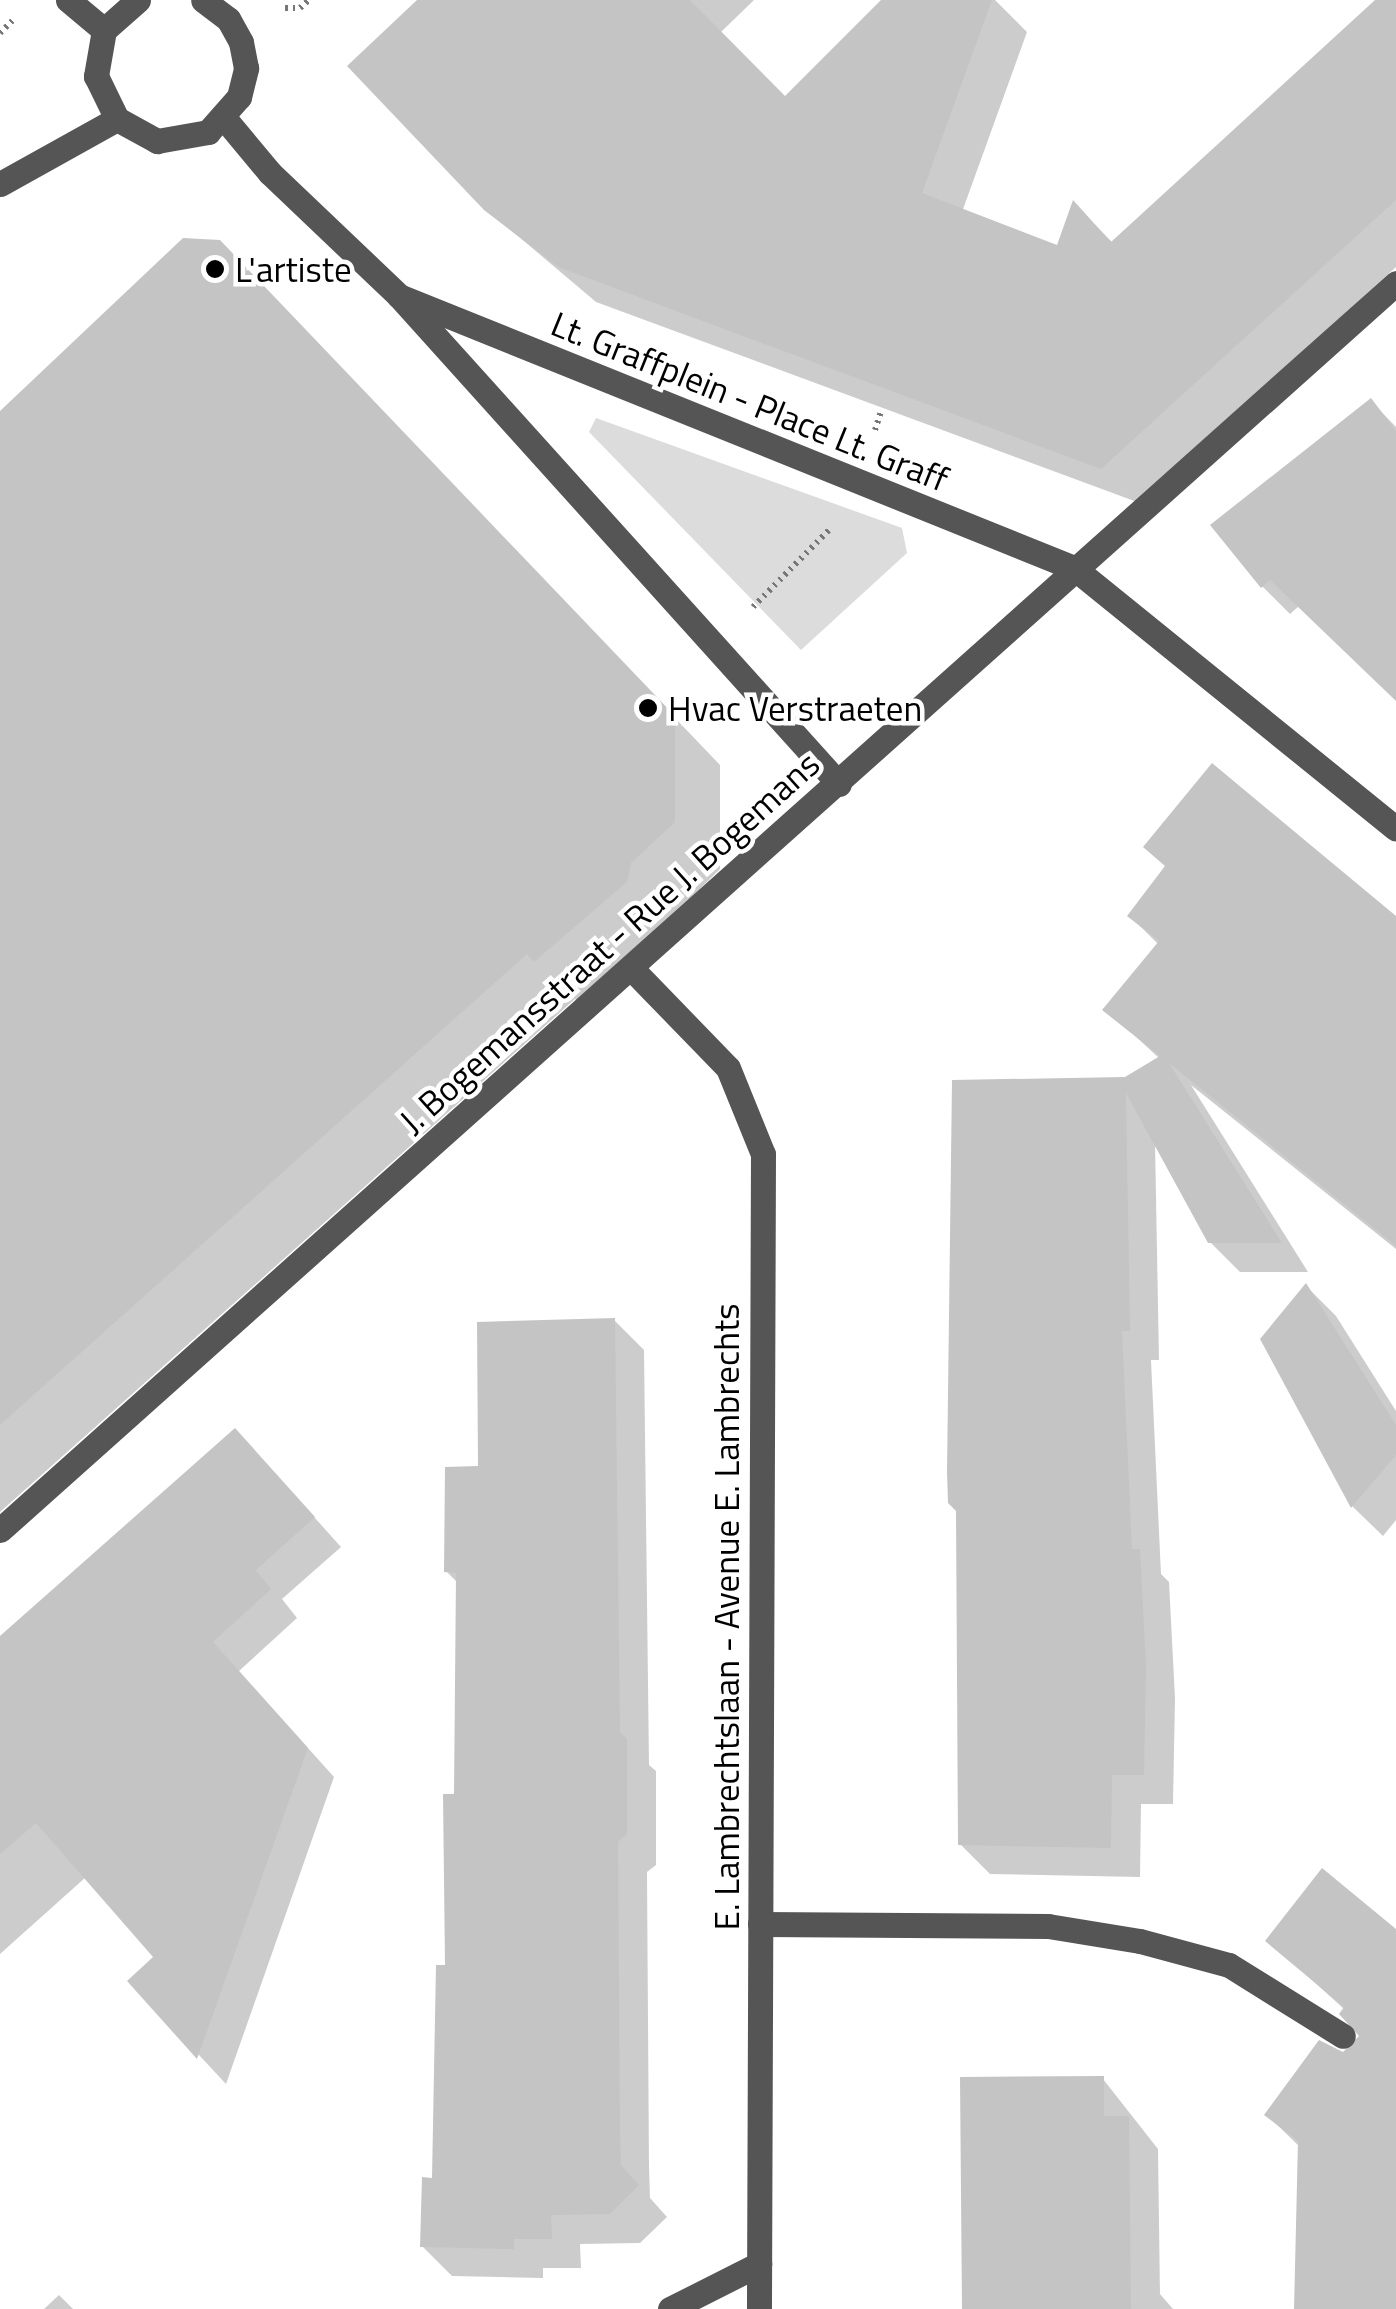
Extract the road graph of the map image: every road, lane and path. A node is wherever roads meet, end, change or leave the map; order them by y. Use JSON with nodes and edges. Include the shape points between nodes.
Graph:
{"nodes":[{"id":1,"x":68,"y":0,"type":"edge"},
{"id":2,"x":138,"y":0,"type":"edge"},
{"id":3,"x":211,"y":2,"type":"edge"},
{"id":4,"x":104,"y":30,"type":"junction"},
{"id":5,"x":224,"y":118,"type":"junction"},
{"id":6,"x":116,"y":119,"type":"junction"},
{"id":7,"x":0,"y":184,"type":"edge"},
{"id":8,"x":1396,"y":283,"type":"edge"},
{"id":9,"x":400,"y":296,"type":"junction"},
{"id":10,"x":880,"y":412,"type":"dead end"},
{"id":11,"x":857,"y":483,"type":"junction"},
{"id":12,"x":1074,"y":568,"type":"junction"},
{"id":13,"x":714,"y":646,"type":"junction"},
{"id":14,"x":839,"y":784,"type":"junction"},
{"id":15,"x":1396,"y":829,"type":"edge"},
{"id":16,"x":632,"y":970,"type":"junction"},
{"id":17,"x":0,"y":1530,"type":"edge"},
{"id":18,"x":760,"y":1924,"type":"junction"},
{"id":19,"x":1342,"y":2036,"type":"dead end"},
{"id":20,"x":759,"y":2264,"type":"junction"},
{"id":21,"x":670,"y":2309,"type":"edge"},
{"id":22,"x":759,"y":2309,"type":"edge"}],
"edges":[{"from":1,"to":4,"type":"street"},
{"from":2,"to":4,"type":"street"},
{"from":3,"to":5,"type":"street","via":[[241,42],[246,68],[240,96]]},
{"from":4,"to":6,"type":"street","via":[[96,76]]},
{"from":5,"to":6,"type":"street","via":[[184,140],[137,134]]},
{"from":5,"to":9,"type":"street","name":"Lt. Graffplein - Place Lt. Graff","via":[[270,173]]},
{"from":6,"to":7,"type":"street"},
{"from":8,"to":12,"type":"street","name":"J. Bogemansstraat - Rue J. Bogemans"},
{"from":9,"to":11,"type":"street","name":"Lt. Graffplein - Place Lt. Graff"},
{"from":9,"to":13,"type":"street","name":"Lt. Graffplein - Place Lt. Graff"},
{"from":10,"to":11,"type":"path"},
{"from":11,"to":12,"type":"street","name":"Lt. Graffplein - Place Lt. Graff"},
{"from":11,"to":13,"type":"path","via":[[844,514]]},
{"from":12,"to":14,"type":"street","name":"J. Bogemansstraat - Rue J. Bogemans"},
{"from":12,"to":15,"type":"street","name":"Lt. Graffplein - Place Lt. Graff"},
{"from":13,"to":14,"type":"street","name":"Lt. Graffplein - Place Lt. Graff"},
{"from":14,"to":16,"type":"street","name":"J. Bogemansstraat - Rue J. Bogemans"},
{"from":16,"to":17,"type":"street","name":"J. Bogemansstraat - Rue J. Bogemans"},
{"from":16,"to":18,"type":"street","name":"E. Lambrechtslaan - Avenue E. Lambrechts","via":[[728,1068],[763,1154]]},
{"from":18,"to":19,"type":"street","via":[[1048,1926],[1140,1942],[1229,1966]]},
{"from":18,"to":20,"type":"street","name":"E. Lambrechtslaan - Avenue E. Lambrechts"},
{"from":20,"to":21,"type":"street"},
{"from":20,"to":22,"type":"street","name":"E. Lambrechtslaan - Avenue E. Lambrechts"}]}
